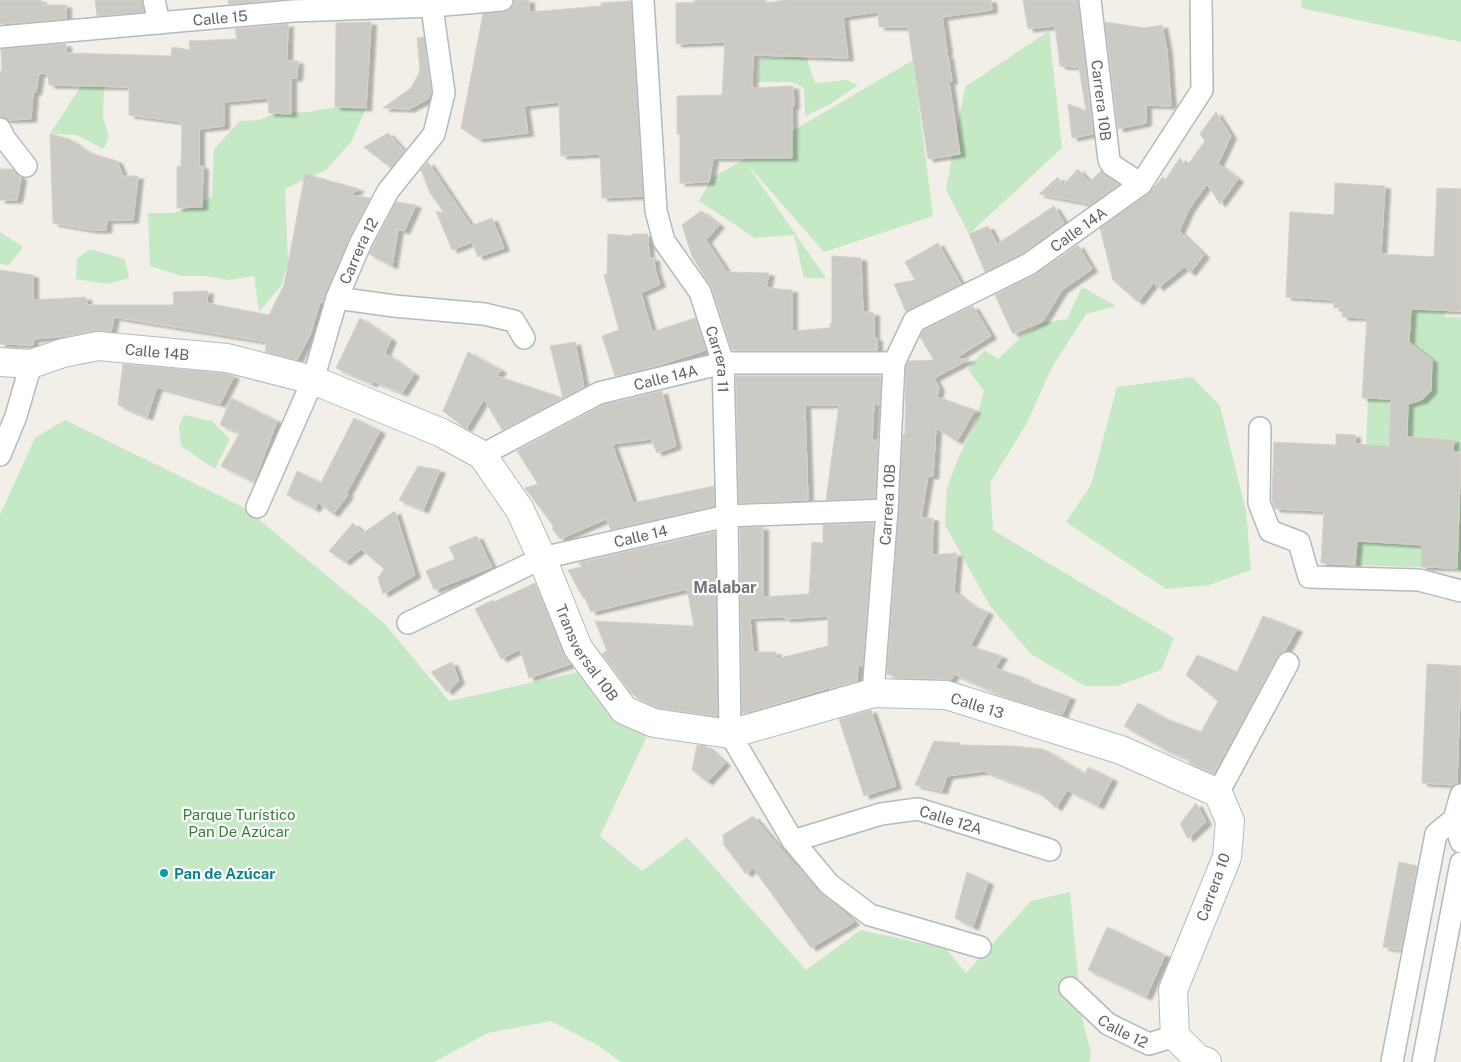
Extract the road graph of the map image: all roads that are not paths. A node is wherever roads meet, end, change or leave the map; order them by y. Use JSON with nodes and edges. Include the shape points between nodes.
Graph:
{"nodes":[{"id":1,"x":154,"y":0,"type":"edge"},
{"id":2,"x":502,"y":0,"type":"edge"},
{"id":3,"x":643,"y":0,"type":"edge"},
{"id":4,"x":1090,"y":0,"type":"edge"},
{"id":5,"x":1201,"y":0,"type":"edge"},
{"id":6,"x":431,"y":3,"type":"edge"},
{"id":7,"x":291,"y":6,"type":"edge"},
{"id":8,"x":159,"y":23,"type":"junction"},
{"id":9,"x":0,"y":38,"type":"edge"},
{"id":10,"x":0,"y":129,"type":"edge"},
{"id":11,"x":26,"y":166,"type":"dead end"},
{"id":12,"x":1141,"y":184,"type":"junction"},
{"id":13,"x":336,"y":298,"type":"junction"},
{"id":14,"x":914,"y":321,"type":"joint"},
{"id":15,"x":524,"y":338,"type":"dead end"},
{"id":16,"x":0,"y":362,"type":"edge"},
{"id":17,"x":723,"y":363,"type":"junction"},
{"id":18,"x":894,"y":363,"type":"junction"},
{"id":19,"x":31,"y":364,"type":"junction"},
{"id":20,"x":313,"y":380,"type":"junction"},
{"id":21,"x":1260,"y":428,"type":"dead end"},
{"id":22,"x":0,"y":455,"type":"edge"},
{"id":23,"x":482,"y":455,"type":"junction"},
{"id":24,"x":257,"y":506,"type":"dead end"},
{"id":25,"x":887,"y":510,"type":"junction"},
{"id":26,"x":727,"y":516,"type":"junction"},
{"id":27,"x":542,"y":558,"type":"junction"},
{"id":28,"x":1461,"y":591,"type":"edge"},
{"id":29,"x":408,"y":623,"type":"dead end"},
{"id":30,"x":1288,"y":664,"type":"dead end"},
{"id":31,"x":873,"y":693,"type":"junction"},
{"id":32,"x":730,"y":734,"type":"junction"},
{"id":33,"x":1218,"y":793,"type":"junction"},
{"id":34,"x":1461,"y":795,"type":"edge"},
{"id":35,"x":1454,"y":819,"type":"junction"},
{"id":36,"x":793,"y":841,"type":"junction"},
{"id":37,"x":1461,"y":842,"type":"edge"},
{"id":38,"x":1050,"y":850,"type":"dead end"},
{"id":39,"x":1461,"y":863,"type":"edge"},
{"id":40,"x":980,"y":948,"type":"dead end"},
{"id":41,"x":1070,"y":988,"type":"dead end"},
{"id":42,"x":1175,"y":1036,"type":"junction"},
{"id":43,"x":1207,"y":1062,"type":"edge"},
{"id":44,"x":1392,"y":1062,"type":"edge"},
{"id":45,"x":1423,"y":1062,"type":"edge"}],
"edges":[{"from":1,"to":8,"type":"street"},
{"from":2,"to":6,"type":"street","name":"Calle 15"},
{"from":3,"to":17,"type":"street","name":"Carrera 11","via":[[656,211],[664,241],[700,292]]},
{"from":4,"to":12,"type":"street","name":"Carrera 10B","via":[[1109,160]]},
{"from":5,"to":12,"type":"street","name":"Calle 14A","via":[[1202,90]]},
{"from":6,"to":7,"type":"street","name":"Calle 15"},
{"from":6,"to":13,"type":"street","name":"Carrera 12","via":[[444,93],[434,134],[388,191]]},
{"from":7,"to":8,"type":"street","name":"Calle 15"},
{"from":8,"to":9,"type":"street","name":"Calle 15"},
{"from":10,"to":11,"type":"street"},
{"from":12,"to":14,"type":"street","name":"Calle 14A","via":[[1029,264]]},
{"from":13,"to":15,"type":"street","via":[[484,314],[514,321]]},
{"from":13,"to":20,"type":"street","name":"Carrera 12"},
{"from":14,"to":18,"type":"street","name":"Carrera 10B"},
{"from":16,"to":19,"type":"street","name":"Calle 14B"},
{"from":17,"to":18,"type":"street","name":"Calle 14A"},
{"from":17,"to":23,"type":"street","name":"Calle 14A","via":[[599,393]]},
{"from":17,"to":26,"type":"street","name":"Carrera 11"},
{"from":18,"to":25,"type":"street","name":"Carrera 10B"},
{"from":19,"to":20,"type":"street","name":"Calle 14B","via":[[98,346],[227,358]]},
{"from":19,"to":22,"type":"street","via":[[16,416]]},
{"from":20,"to":23,"type":"street","name":"Transversal 10B","via":[[442,433]]},
{"from":20,"to":24,"type":"street","name":"Carrera 12"},
{"from":21,"to":28,"type":"street","via":[[1259,503],[1270,531],[1299,542],[1309,576],[1419,580]]},
{"from":23,"to":27,"type":"street","name":"Transversal 10B","via":[[520,510]]},
{"from":25,"to":26,"type":"street","name":"Calle 14"},
{"from":25,"to":31,"type":"street","name":"Carrera 10B"},
{"from":26,"to":27,"type":"street","name":"Calle 14"},
{"from":26,"to":32,"type":"street","name":"Carrera 11"},
{"from":27,"to":29,"type":"street","name":"Calle 14"},
{"from":27,"to":32,"type":"street","name":"Transversal 10B","via":[[578,648],[624,710],[654,723]]},
{"from":30,"to":33,"type":"street"},
{"from":31,"to":32,"type":"street","name":"Calle 13"},
{"from":31,"to":33,"type":"street","name":"Calle 13","via":[[946,695],[1121,750]]},
{"from":32,"to":36,"type":"street"},
{"from":33,"to":42,"type":"street","name":"Carrera 10","via":[[1230,822],[1227,857],[1173,990]]},
{"from":34,"to":35,"type":"street"},
{"from":35,"to":37,"type":"street"},
{"from":35,"to":44,"type":"street","via":[[1436,834]]},
{"from":36,"to":38,"type":"street","name":"Calle 12A","via":[[881,814],[918,809]]},
{"from":36,"to":40,"type":"street","via":[[829,884],[870,916]]},
{"from":39,"to":45,"type":"street"},
{"from":41,"to":42,"type":"street","name":"Calle 12","via":[[1108,1024],[1149,1044]]},
{"from":42,"to":43,"type":"street","via":[[1197,1058]]}]}
